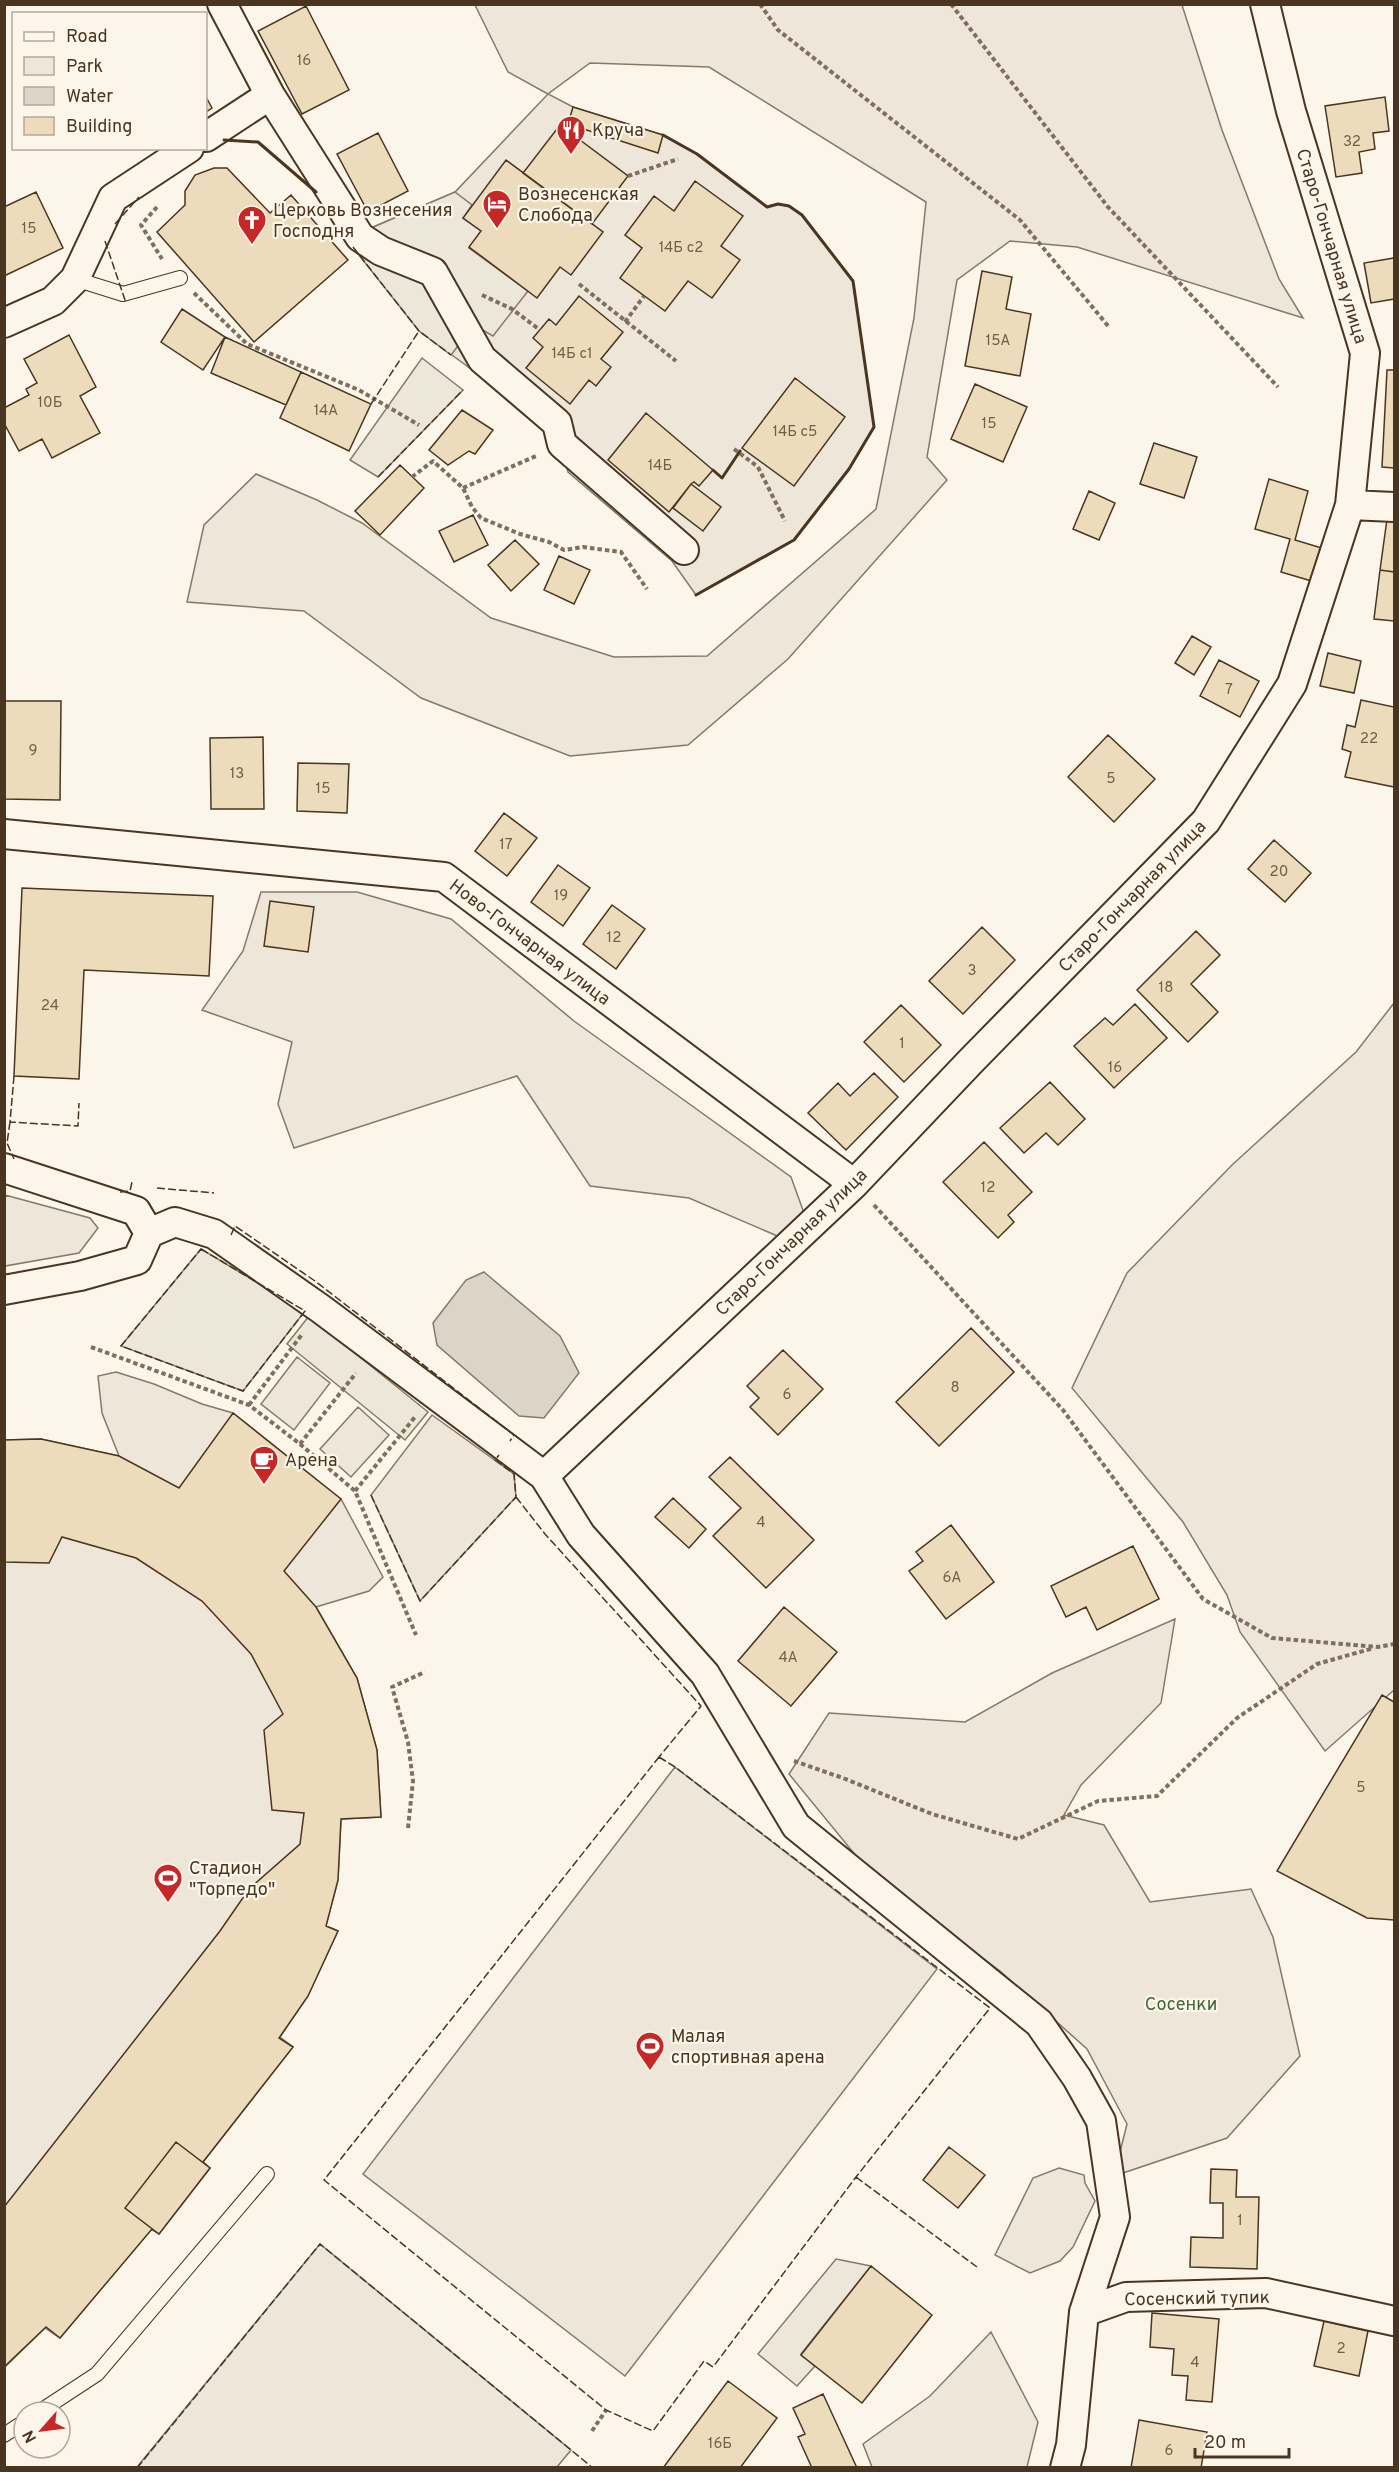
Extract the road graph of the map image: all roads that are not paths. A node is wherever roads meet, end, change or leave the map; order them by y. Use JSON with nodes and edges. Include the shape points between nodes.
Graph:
{"nodes":[{"id":1,"x":222,"y":4,"type":"edge"},
{"id":2,"x":1265,"y":4,"type":"edge"},
{"id":3,"x":270,"y":95,"type":"junction"},
{"id":4,"x":207,"y":137,"type":"edge"},
{"id":5,"x":186,"y":150,"type":"edge"},
{"id":6,"x":75,"y":279,"type":"junction"},
{"id":7,"x":180,"y":279,"type":"road end"},
{"id":8,"x":4,"y":323,"type":"edge"},
{"id":9,"x":1350,"y":505,"type":"junction"},
{"id":10,"x":1395,"y":507,"type":"edge"},
{"id":11,"x":684,"y":550,"type":"dead end"},
{"id":12,"x":4,"y":834,"type":"edge"},
{"id":13,"x":4,"y":1168,"type":"edge"},
{"id":14,"x":854,"y":1184,"type":"junction"},
{"id":15,"x":149,"y":1233,"type":"junction"},
{"id":16,"x":4,"y":1290,"type":"edge"},
{"id":17,"x":544,"y":1476,"type":"junction"},
{"id":18,"x":267,"y":2174,"type":"dead end"},
{"id":19,"x":1084,"y":2312,"type":"junction"},
{"id":20,"x":1395,"y":2321,"type":"edge"},
{"id":21,"x":57,"y":2400,"type":"edge"},
{"id":22,"x":1065,"y":2468,"type":"edge"}],
"edges":[{"from":1,"to":3,"type":"street"},
{"from":2,"to":9,"type":"street","name":"Старо-Гончарная улица","via":[[1291,111],[1365,353]]},
{"from":3,"to":4,"type":"street"},
{"from":3,"to":11,"type":"street","via":[[360,237],[381,251],[433,272],[482,359],[557,423],[562,444]]},
{"from":5,"to":6,"type":"street","via":[[113,198]]},
{"from":6,"to":7,"type":"lane","via":[[123,294]]},
{"from":6,"to":8,"type":"street","via":[[53,301]]},
{"from":9,"to":10,"type":"street"},
{"from":9,"to":14,"type":"street","name":"Старо-Гончарная улица","via":[[1292,684],[1206,821]]},
{"from":12,"to":14,"type":"street","name":"Ново-Гончарная улица","via":[[444,877]]},
{"from":13,"to":15,"type":"street","via":[[136,1211]]},
{"from":14,"to":17,"type":"street","name":"Старо-Гончарная улица"},
{"from":15,"to":16,"type":"street","via":[[137,1260],[80,1276]]},
{"from":15,"to":17,"type":"street","via":[[175,1221],[214,1234]]},
{"from":17,"to":19,"type":"street","via":[[581,1535],[705,1674],[796,1826],[1039,2023],[1077,2078],[1101,2121],[1115,2217]]},
{"from":18,"to":21,"type":"lane","via":[[97,2374]]},
{"from":19,"to":20,"type":"street","name":"Сосенский тупик","via":[[1126,2296],[1266,2294]]},
{"from":19,"to":22,"type":"street","via":[[1071,2445]]}]}
